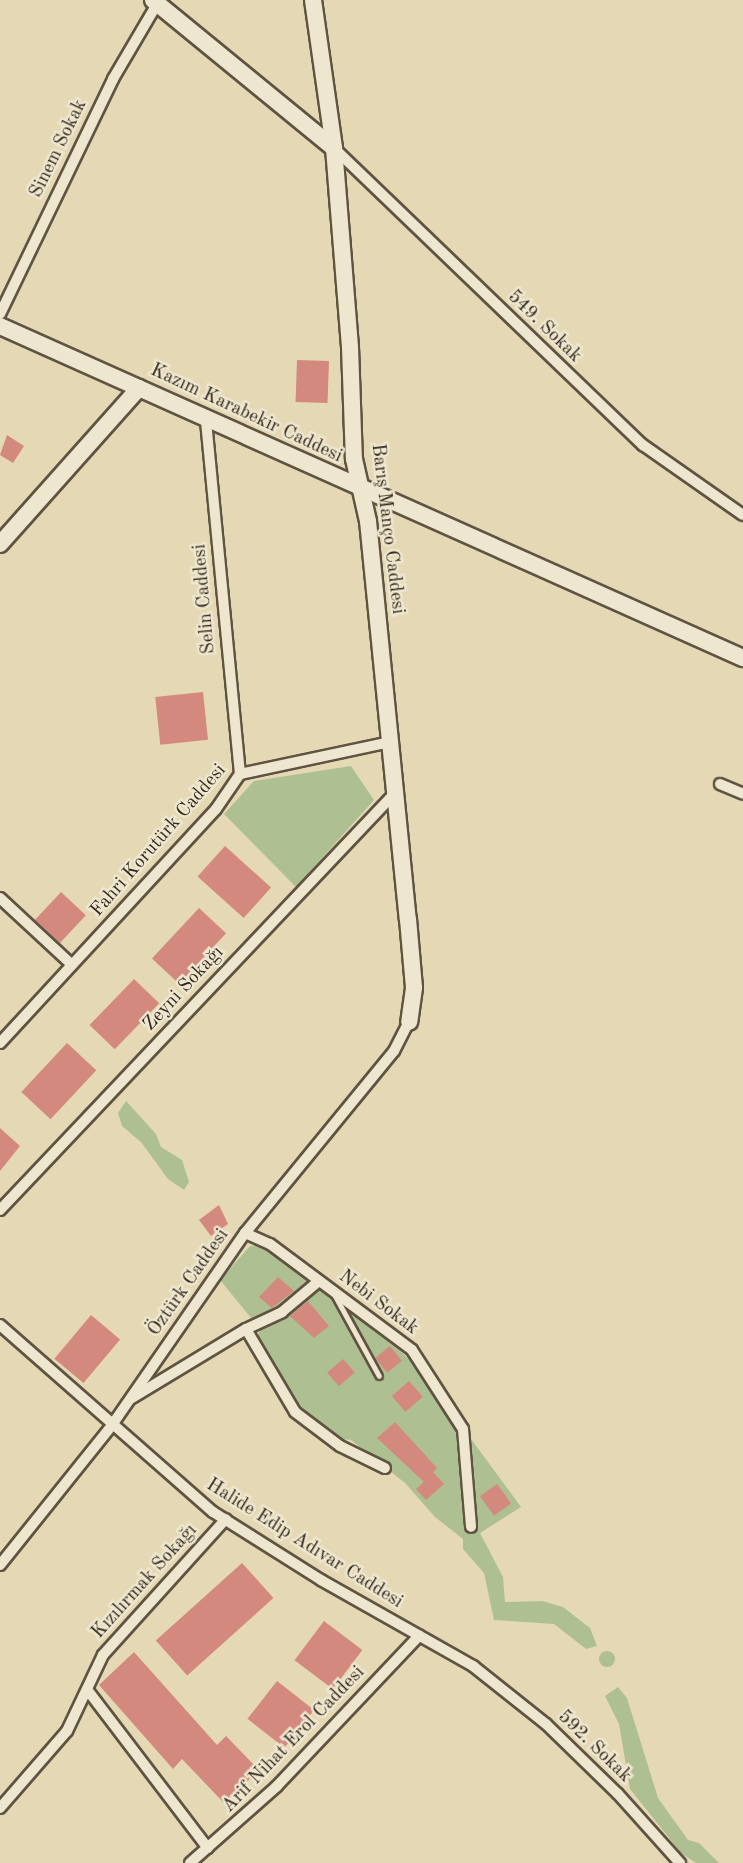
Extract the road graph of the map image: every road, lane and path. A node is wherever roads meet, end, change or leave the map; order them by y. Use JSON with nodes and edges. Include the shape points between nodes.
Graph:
{"nodes":[{"id":1,"x":313,"y":0,"type":"edge"},
{"id":2,"x":155,"y":2,"type":"edge"},
{"id":3,"x":334,"y":148,"type":"junction"},
{"id":4,"x":0,"y":314,"type":"edge"},
{"id":5,"x":0,"y":326,"type":"edge"},
{"id":6,"x":139,"y":388,"type":"junction"},
{"id":7,"x":206,"y":421,"type":"junction"},
{"id":8,"x":360,"y":490,"type":"junction"},
{"id":9,"x":743,"y":515,"type":"edge"},
{"id":10,"x":0,"y":544,"type":"edge"},
{"id":11,"x":743,"y":658,"type":"edge"},
{"id":12,"x":390,"y":742,"type":"junction"},
{"id":13,"x":240,"y":774,"type":"junction"},
{"id":14,"x":720,"y":785,"type":"dead end"},
{"id":15,"x":395,"y":793,"type":"junction"},
{"id":16,"x":743,"y":794,"type":"edge"},
{"id":17,"x":0,"y":898,"type":"edge"},
{"id":18,"x":72,"y":965,"type":"junction"},
{"id":19,"x":409,"y":1022,"type":"joint"},
{"id":20,"x":0,"y":1043,"type":"edge"},
{"id":21,"x":0,"y":1210,"type":"edge"},
{"id":22,"x":246,"y":1233,"type":"junction"},
{"id":23,"x":319,"y":1281,"type":"junction"},
{"id":24,"x":332,"y":1290,"type":"junction"},
{"id":25,"x":0,"y":1325,"type":"edge"},
{"id":26,"x":246,"y":1329,"type":"junction"},
{"id":27,"x":379,"y":1376,"type":"dead end"},
{"id":28,"x":129,"y":1400,"type":"junction"},
{"id":29,"x":111,"y":1425,"type":"junction"},
{"id":30,"x":386,"y":1468,"type":"dead end"},
{"id":31,"x":226,"y":1519,"type":"junction"},
{"id":32,"x":471,"y":1527,"type":"dead end"},
{"id":33,"x":0,"y":1565,"type":"edge"},
{"id":34,"x":419,"y":1636,"type":"junction"},
{"id":35,"x":473,"y":1666,"type":"joint"},
{"id":36,"x":89,"y":1692,"type":"junction"},
{"id":37,"x":0,"y":1808,"type":"edge"},
{"id":38,"x":208,"y":1848,"type":"junction"},
{"id":39,"x":190,"y":1863,"type":"edge"},
{"id":40,"x":680,"y":1863,"type":"edge"}],
"edges":[{"from":1,"to":3,"type":"street","name":"Barış Manço Caddesi"},
{"from":2,"to":3,"type":"street"},
{"from":2,"to":4,"type":"street","name":"Sinem Sokak"},
{"from":3,"to":8,"type":"street","name":"Barış Manço Caddesi","via":[[354,459]]},
{"from":3,"to":9,"type":"street","name":"549. Sokak","via":[[643,445]]},
{"from":5,"to":6,"type":"street","name":"Kazım Karabekir Caddesi"},
{"from":6,"to":7,"type":"street","name":"Kazım Karabekir Caddesi"},
{"from":6,"to":10,"type":"street"},
{"from":7,"to":8,"type":"street","name":"Kazım Karabekir Caddesi"},
{"from":7,"to":13,"type":"street","name":"Selin Caddesi"},
{"from":8,"to":11,"type":"street","name":"Kazım Karabekir Caddesi"},
{"from":8,"to":12,"type":"street","name":"Barış Manço Caddesi","via":[[368,521]]},
{"from":12,"to":13,"type":"street","name":"Fahri Korutürk Caddesi"},
{"from":12,"to":15,"type":"street","name":"Barış Manço Caddesi"},
{"from":13,"to":18,"type":"street","name":"Fahri Korutürk Caddesi","via":[[216,809]]},
{"from":14,"to":16,"type":"street"},
{"from":15,"to":19,"type":"street","name":"Barış Manço Caddesi","via":[[414,988]]},
{"from":15,"to":21,"type":"street","name":"Zeyni Sokağı"},
{"from":17,"to":18,"type":"street"},
{"from":18,"to":20,"type":"street","name":"Fahri Korutürk Caddesi"},
{"from":19,"to":22,"type":"street","name":"Öztürk Caddesi","via":[[394,1051]]},
{"from":22,"to":23,"type":"street","name":"Nebi Sokak","via":[[270,1244]]},
{"from":22,"to":28,"type":"street","name":"Öztürk Caddesi"},
{"from":23,"to":24,"type":"street","name":"Nebi Sokak"},
{"from":23,"to":26,"type":"street","via":[[282,1312]]},
{"from":24,"to":27,"type":"lane"},
{"from":24,"to":32,"type":"street","name":"Nebi Sokak","via":[[412,1350],[463,1429]]},
{"from":25,"to":29,"type":"street","name":"Halide Edip Adıvar Caddesi"},
{"from":26,"to":28,"type":"street"},
{"from":26,"to":30,"type":"street","via":[[295,1412],[340,1446]]},
{"from":28,"to":29,"type":"street","name":"Öztürk Caddesi"},
{"from":29,"to":31,"type":"street","name":"Halide Edip Adıvar Caddesi"},
{"from":29,"to":33,"type":"street","name":"Öztürk Caddesi"},
{"from":31,"to":34,"type":"street","name":"Halide Edip Adıvar Caddesi"},
{"from":31,"to":36,"type":"street","name":"Kızılırmak Sokağı","via":[[103,1655]]},
{"from":34,"to":35,"type":"street","name":"Halide Edip Adıvar Caddesi"},
{"from":34,"to":38,"type":"street","name":"Arif Nihat Erol Caddesi","via":[[276,1786]]},
{"from":35,"to":40,"type":"street","name":"592. Sokak","via":[[555,1733]]},
{"from":36,"to":37,"type":"street","name":"Kızılırmak Sokağı","via":[[67,1731]]},
{"from":36,"to":38,"type":"street"},
{"from":38,"to":39,"type":"street","name":"Arif Nihat Erol Caddesi"}]}
